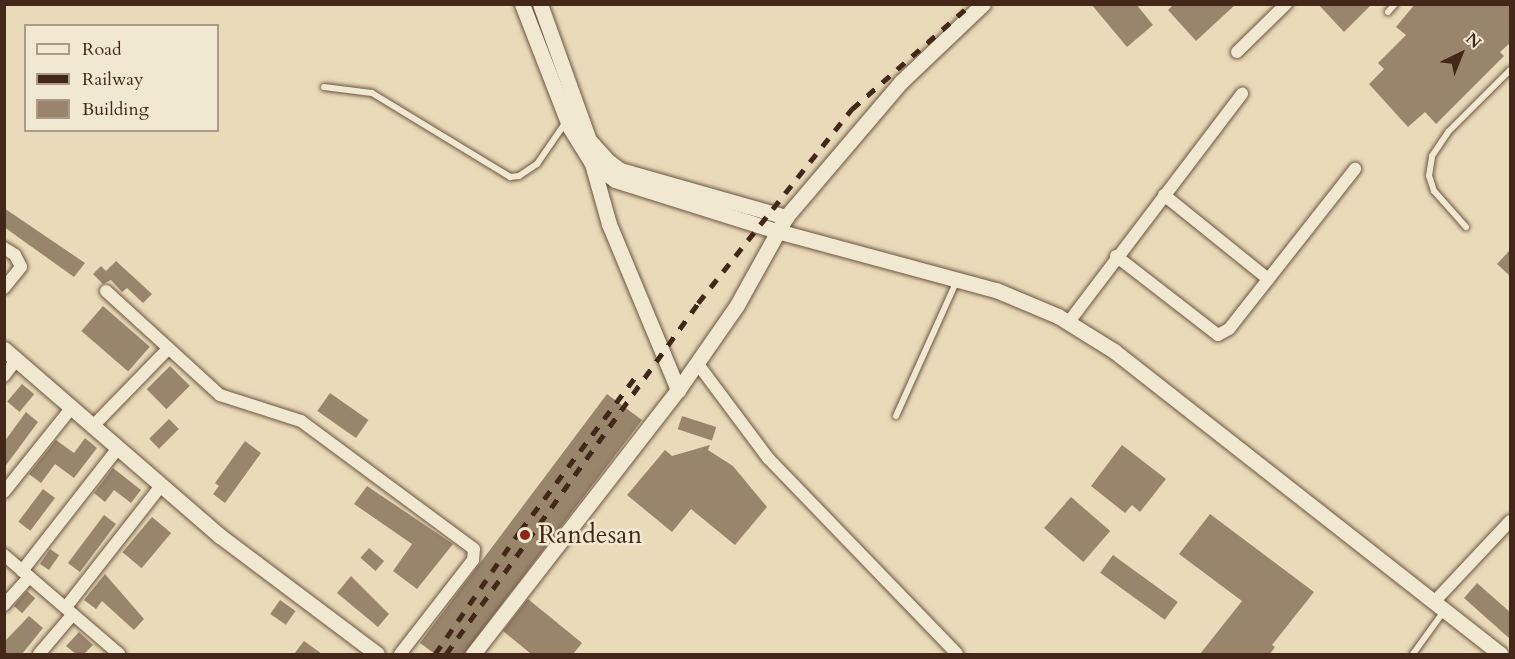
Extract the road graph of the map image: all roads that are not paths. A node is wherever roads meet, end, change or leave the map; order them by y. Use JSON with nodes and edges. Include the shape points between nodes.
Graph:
{"nodes":[{"id":1,"x":522,"y":4,"type":"edge"},
{"id":2,"x":540,"y":4,"type":"edge"},
{"id":3,"x":983,"y":4,"type":"edge"},
{"id":4,"x":1286,"y":4,"type":"edge"},
{"id":5,"x":1395,"y":4,"type":"edge"},
{"id":6,"x":1388,"y":12,"type":"dead end"},
{"id":7,"x":1237,"y":52,"type":"dead end"},
{"id":8,"x":1510,"y":70,"type":"edge"},
{"id":9,"x":324,"y":87,"type":"dead end"},
{"id":10,"x":1242,"y":94,"type":"dead end"},
{"id":11,"x":567,"y":121,"type":"junction"},
{"id":12,"x":589,"y":140,"type":"junction"},
{"id":13,"x":591,"y":162,"type":"junction"},
{"id":14,"x":1355,"y":169,"type":"dead end"},
{"id":15,"x":1164,"y":195,"type":"junction"},
{"id":16,"x":786,"y":217,"type":"junction"},
{"id":17,"x":1466,"y":227,"type":"dead end"},
{"id":18,"x":777,"y":231,"type":"junction"},
{"id":19,"x":4,"y":248,"type":"edge"},
{"id":20,"x":1116,"y":256,"type":"junction"},
{"id":21,"x":1268,"y":279,"type":"junction"},
{"id":22,"x":957,"y":280,"type":"junction"},
{"id":23,"x":4,"y":288,"type":"edge"},
{"id":24,"x":106,"y":291,"type":"dead end"},
{"id":25,"x":1068,"y":323,"type":"junction"},
{"id":26,"x":169,"y":348,"type":"junction"},
{"id":27,"x":4,"y":349,"type":"edge"},
{"id":28,"x":16,"y":360,"type":"junction"},
{"id":29,"x":697,"y":363,"type":"junction"},
{"id":30,"x":4,"y":376,"type":"edge"},
{"id":31,"x":678,"y":390,"type":"junction"},
{"id":32,"x":72,"y":407,"type":"junction"},
{"id":33,"x":896,"y":416,"type":"dead end"},
{"id":34,"x":94,"y":425,"type":"junction"},
{"id":35,"x":119,"y":447,"type":"junction"},
{"id":36,"x":161,"y":486,"type":"junction"},
{"id":37,"x":4,"y":492,"type":"edge"},
{"id":38,"x":1510,"y":521,"type":"edge"},
{"id":39,"x":4,"y":555,"type":"edge"},
{"id":40,"x":26,"y":574,"type":"junction"},
{"id":41,"x":4,"y":605,"type":"edge"},
{"id":42,"x":1439,"y":606,"type":"junction"},
{"id":43,"x":69,"y":611,"type":"junction"},
{"id":44,"x":39,"y":654,"type":"edge"},
{"id":45,"x":119,"y":654,"type":"edge"},
{"id":46,"x":377,"y":654,"type":"edge"},
{"id":47,"x":400,"y":654,"type":"edge"},
{"id":48,"x":473,"y":654,"type":"edge"},
{"id":49,"x":957,"y":654,"type":"edge"},
{"id":50,"x":1413,"y":654,"type":"edge"},
{"id":51,"x":1500,"y":654,"type":"edge"}],
"edges":[{"from":1,"to":11,"type":"street"},
{"from":2,"to":12,"type":"street"},
{"from":3,"to":16,"type":"street","via":[[901,82]]},
{"from":4,"to":7,"type":"street"},
{"from":5,"to":6,"type":"lane"},
{"from":8,"to":17,"type":"lane","via":[[1448,132],[1432,156],[1429,176],[1434,191]]},
{"from":9,"to":11,"type":"lane","via":[[372,93],[510,177],[519,176],[537,164]]},
{"from":10,"to":15,"type":"street"},
{"from":11,"to":13,"type":"street"},
{"from":12,"to":13,"type":"street"},
{"from":12,"to":16,"type":"street","via":[[620,170]]},
{"from":13,"to":18,"type":"street","via":[[615,180]]},
{"from":13,"to":31,"type":"street","via":[[609,224]]},
{"from":14,"to":21,"type":"street"},
{"from":15,"to":20,"type":"street"},
{"from":15,"to":21,"type":"street"},
{"from":16,"to":18,"type":"street"},
{"from":18,"to":22,"type":"street"},
{"from":18,"to":29,"type":"street","via":[[757,274]]},
{"from":19,"to":23,"type":"street","via":[[15,255],[21,267]]},
{"from":20,"to":21,"type":"street","via":[[1218,335],[1229,328]]},
{"from":20,"to":25,"type":"street"},
{"from":22,"to":25,"type":"street","via":[[996,290]]},
{"from":22,"to":33,"type":"lane"},
{"from":24,"to":26,"type":"street"},
{"from":25,"to":42,"type":"street","via":[[1113,351]]},
{"from":26,"to":34,"type":"street"},
{"from":26,"to":47,"type":"street","via":[[220,395],[288,416],[320,433],[474,549],[473,560]]},
{"from":27,"to":28,"type":"street"},
{"from":28,"to":30,"type":"street"},
{"from":28,"to":32,"type":"street"},
{"from":29,"to":31,"type":"street"},
{"from":29,"to":49,"type":"street","via":[[768,458]]},
{"from":31,"to":48,"type":"street"},
{"from":32,"to":34,"type":"street"},
{"from":32,"to":37,"type":"street"},
{"from":34,"to":35,"type":"street"},
{"from":35,"to":36,"type":"street"},
{"from":35,"to":40,"type":"street"},
{"from":36,"to":43,"type":"street"},
{"from":36,"to":46,"type":"street","via":[[285,588]]},
{"from":38,"to":42,"type":"street"},
{"from":39,"to":40,"type":"street"},
{"from":40,"to":41,"type":"street"},
{"from":40,"to":43,"type":"street"},
{"from":42,"to":50,"type":"lane"},
{"from":42,"to":51,"type":"street"},
{"from":43,"to":44,"type":"street"},
{"from":43,"to":45,"type":"street"}]}
